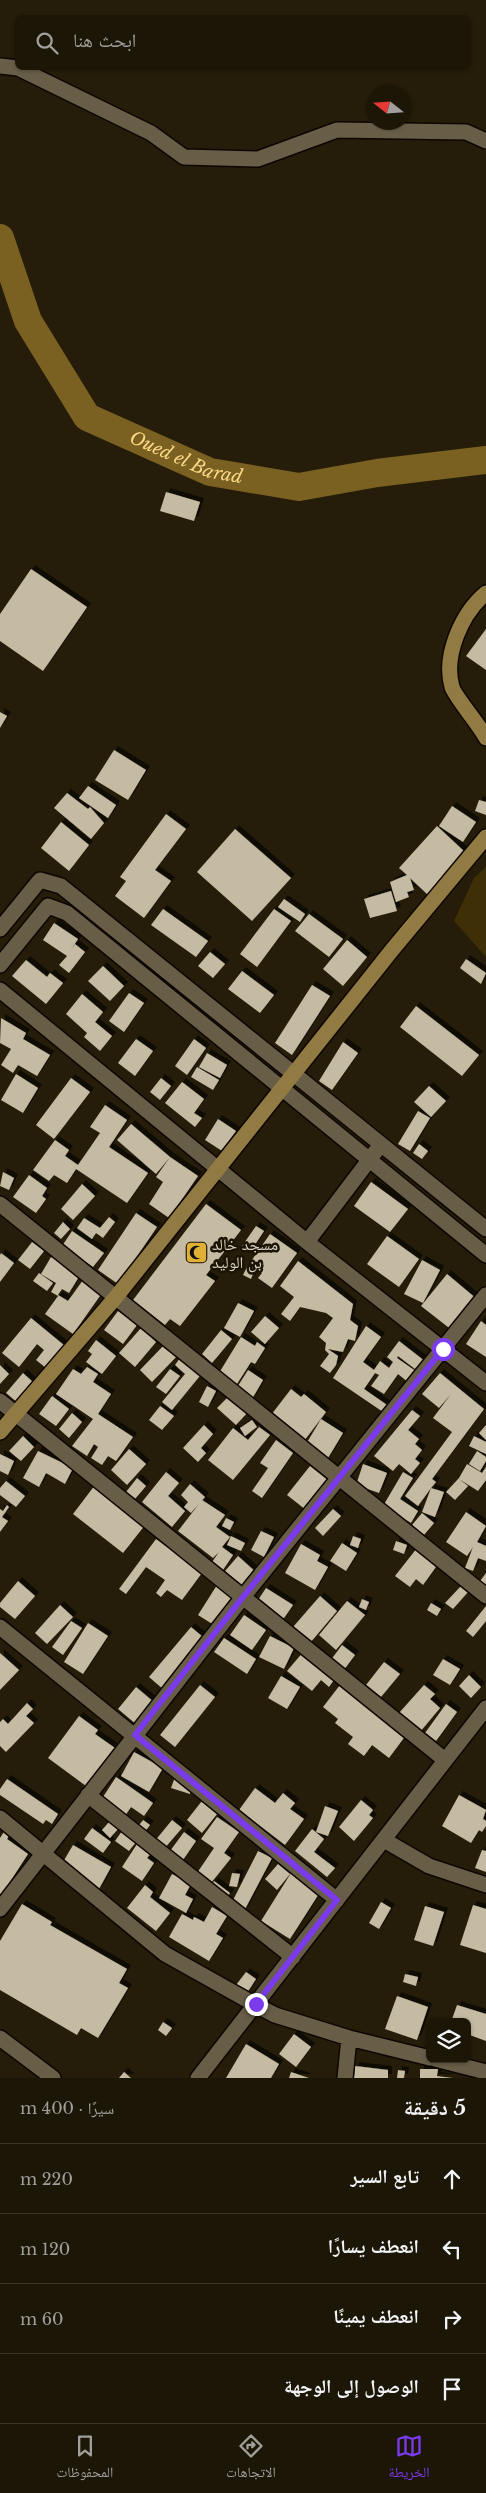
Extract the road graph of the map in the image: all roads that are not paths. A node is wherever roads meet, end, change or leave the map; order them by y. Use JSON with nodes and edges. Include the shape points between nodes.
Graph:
{"nodes":[{"id":1,"x":0,"y":66,"type":"edge"},
{"id":2,"x":15,"y":68,"type":"edge"},
{"id":3,"x":22,"y":70,"type":"edge"},
{"id":4,"x":486,"y":141,"type":"edge"},
{"id":5,"x":486,"y":593,"type":"edge"},
{"id":6,"x":486,"y":738,"type":"edge"},
{"id":7,"x":486,"y":837,"type":"edge"},
{"id":8,"x":0,"y":929,"type":"edge"},
{"id":9,"x":0,"y":965,"type":"edge"},
{"id":10,"x":0,"y":990,"type":"edge"},
{"id":11,"x":294,"y":1074,"type":"junction"},
{"id":12,"x":282,"y":1088,"type":"junction"},
{"id":13,"x":381,"y":1144,"type":"junction"},
{"id":14,"x":369,"y":1160,"type":"junction"},
{"id":15,"x":219,"y":1168,"type":"junction"},
{"id":16,"x":0,"y":1204,"type":"edge"},
{"id":17,"x":486,"y":1229,"type":"edge"},
{"id":18,"x":307,"y":1242,"type":"junction"},
{"id":19,"x":486,"y":1255,"type":"edge"},
{"id":20,"x":486,"y":1295,"type":"edge"},
{"id":21,"x":116,"y":1297,"type":"junction"},
{"id":22,"x":443,"y":1349,"type":"junction"},
{"id":23,"x":486,"y":1383,"type":"edge"},
{"id":24,"x":0,"y":1401,"type":"edge"},
{"id":25,"x":15,"y":1413,"type":"junction"},
{"id":26,"x":0,"y":1432,"type":"edge"},
{"id":27,"x":340,"y":1478,"type":"junction"},
{"id":28,"x":486,"y":1596,"type":"edge"},
{"id":29,"x":243,"y":1597,"type":"junction"},
{"id":30,"x":0,"y":1626,"type":"edge"},
{"id":31,"x":486,"y":1708,"type":"edge"},
{"id":32,"x":135,"y":1735,"type":"junction"},
{"id":33,"x":445,"y":1760,"type":"junction"},
{"id":34,"x":88,"y":1796,"type":"junction"},
{"id":35,"x":0,"y":1818,"type":"edge"},
{"id":36,"x":384,"y":1840,"type":"junction"},
{"id":37,"x":43,"y":1854,"type":"junction"},
{"id":38,"x":486,"y":1885,"type":"edge"},
{"id":39,"x":337,"y":1900,"type":"junction"},
{"id":40,"x":0,"y":1909,"type":"edge"},
{"id":41,"x":293,"y":1957,"type":"junction"},
{"id":42,"x":256,"y":2004,"type":"junction"},
{"id":43,"x":0,"y":2038,"type":"edge"},
{"id":44,"x":349,"y":2038,"type":"junction"},
{"id":45,"x":426,"y":2057,"type":"edge"},
{"id":46,"x":451,"y":2063,"type":"edge"},
{"id":47,"x":486,"y":2072,"type":"edge"},
{"id":48,"x":53,"y":2078,"type":"edge"},
{"id":49,"x":198,"y":2078,"type":"edge"},
{"id":50,"x":345,"y":2078,"type":"edge"}],
"edges":[{"from":1,"to":2,"type":"street"},
{"from":3,"to":4,"type":"street","via":[[151,133],[184,157],[258,159],[337,130],[466,132]]},
{"from":5,"to":6,"type":"main road","via":[[475,602],[457,635],[451,659],[452,688]]},
{"from":7,"to":11,"type":"main road"},
{"from":8,"to":11,"type":"street","via":[[40,880],[61,886]]},
{"from":9,"to":12,"type":"street","via":[[48,906],[67,913]]},
{"from":10,"to":15,"type":"street"},
{"from":11,"to":12,"type":"main road"},
{"from":11,"to":13,"type":"street"},
{"from":12,"to":14,"type":"street"},
{"from":12,"to":15,"type":"main road"},
{"from":13,"to":14,"type":"street"},
{"from":13,"to":17,"type":"street"},
{"from":14,"to":18,"type":"street"},
{"from":14,"to":19,"type":"street"},
{"from":15,"to":18,"type":"street"},
{"from":15,"to":21,"type":"main road"},
{"from":16,"to":21,"type":"street"},
{"from":18,"to":22,"type":"street"},
{"from":20,"to":22,"type":"street"},
{"from":21,"to":25,"type":"main road"},
{"from":21,"to":27,"type":"street"},
{"from":22,"to":23,"type":"street"},
{"from":22,"to":27,"type":"street"},
{"from":24,"to":25,"type":"street"},
{"from":25,"to":26,"type":"main road"},
{"from":25,"to":29,"type":"street"},
{"from":27,"to":28,"type":"street"},
{"from":27,"to":29,"type":"street"},
{"from":29,"to":32,"type":"street"},
{"from":29,"to":33,"type":"street"},
{"from":30,"to":32,"type":"street"},
{"from":31,"to":33,"type":"street"},
{"from":32,"to":34,"type":"street"},
{"from":32,"to":39,"type":"street"},
{"from":33,"to":36,"type":"street"},
{"from":34,"to":37,"type":"street"},
{"from":34,"to":41,"type":"street"},
{"from":35,"to":37,"type":"street"},
{"from":36,"to":38,"type":"street","via":[[430,1866]]},
{"from":36,"to":39,"type":"street"},
{"from":37,"to":40,"type":"street"},
{"from":37,"to":42,"type":"street","via":[[165,1954]]},
{"from":39,"to":41,"type":"street"},
{"from":41,"to":42,"type":"street"},
{"from":42,"to":44,"type":"street","via":[[275,2015]]},
{"from":42,"to":49,"type":"street"},
{"from":43,"to":48,"type":"street"},
{"from":44,"to":45,"type":"street"},
{"from":44,"to":50,"type":"street"},
{"from":46,"to":47,"type":"street"}]}
